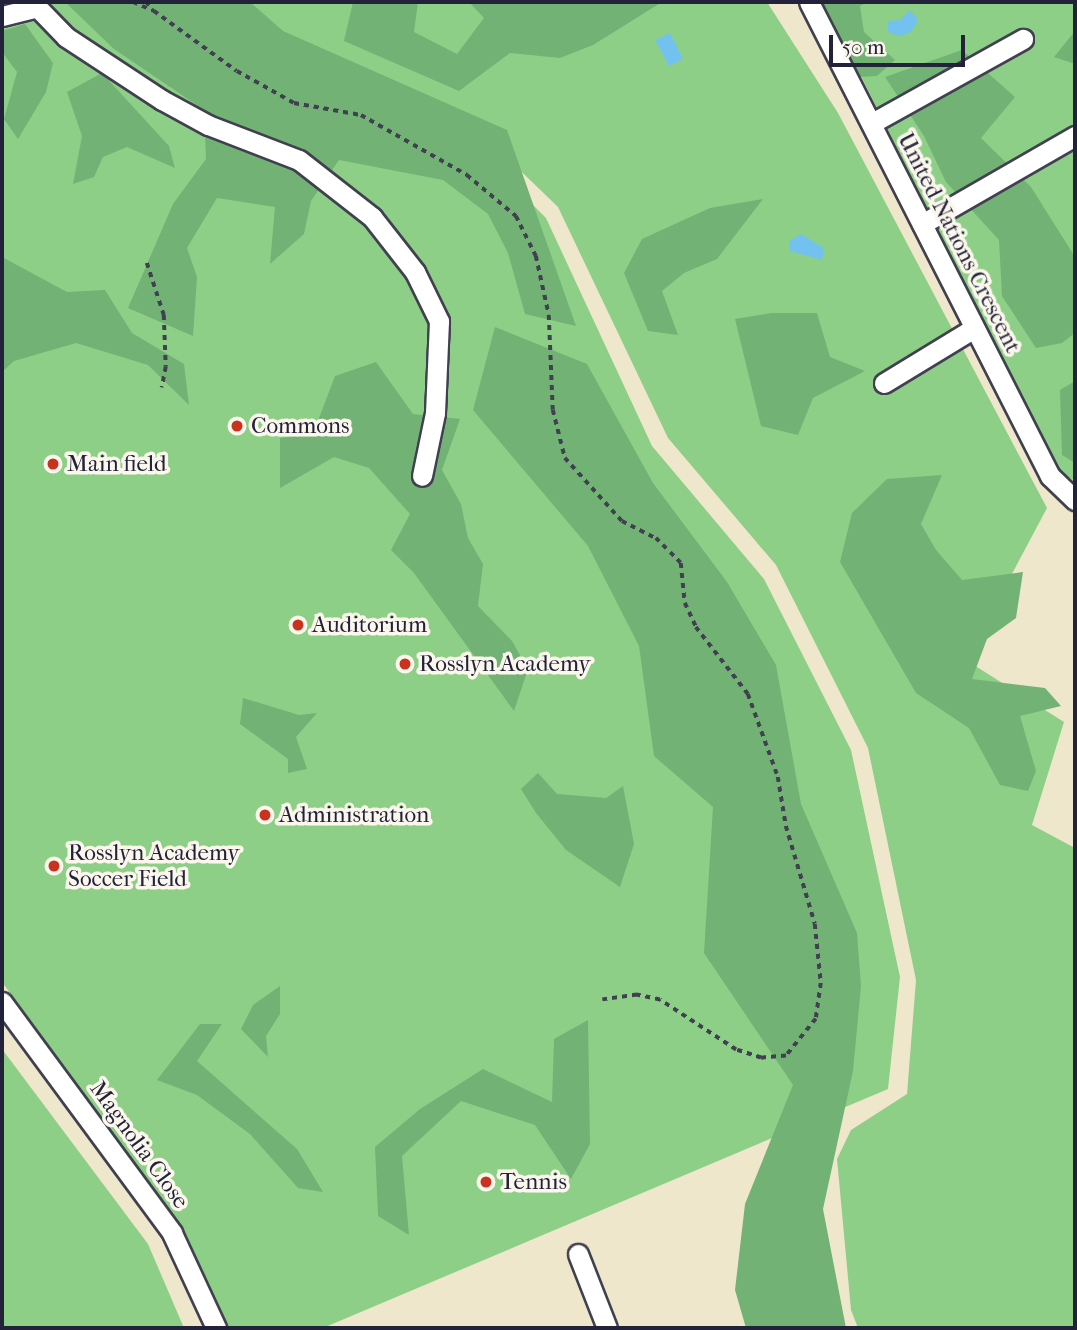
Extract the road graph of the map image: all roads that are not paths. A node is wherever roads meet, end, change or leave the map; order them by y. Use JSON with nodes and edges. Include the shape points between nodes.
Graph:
{"nodes":[{"id":1,"x":809,"y":2,"type":"edge"},
{"id":2,"x":2,"y":16,"type":"edge"},
{"id":3,"x":1023,"y":39,"type":"dead end"},
{"id":4,"x":872,"y":123,"type":"junction"},
{"id":5,"x":1075,"y":136,"type":"edge"},
{"id":6,"x":922,"y":224,"type":"junction"},
{"id":7,"x":974,"y":328,"type":"junction"},
{"id":8,"x":884,"y":383,"type":"dead end"},
{"id":9,"x":422,"y":476,"type":"dead end"},
{"id":10,"x":1075,"y":500,"type":"edge"},
{"id":11,"x":2,"y":1002,"type":"edge"},
{"id":12,"x":578,"y":1254,"type":"dead end"},
{"id":13,"x":216,"y":1328,"type":"edge"},
{"id":14,"x":607,"y":1328,"type":"edge"}],
"edges":[{"from":1,"to":4,"type":"street","name":"United Nations Crescent"},
{"from":2,"to":9,"type":"street","via":[[37,7],[66,37],[162,100],[208,125],[299,160],[372,217],[415,272],[439,321],[435,413]]},
{"from":3,"to":4,"type":"street"},
{"from":4,"to":6,"type":"street","name":"United Nations Crescent"},
{"from":5,"to":6,"type":"street"},
{"from":6,"to":7,"type":"street","name":"United Nations Crescent"},
{"from":7,"to":8,"type":"street"},
{"from":7,"to":10,"type":"street","name":"United Nations Crescent","via":[[1050,476]]},
{"from":11,"to":13,"type":"street","name":"Magnolia Close","via":[[173,1233]]},
{"from":12,"to":14,"type":"street"}]}
